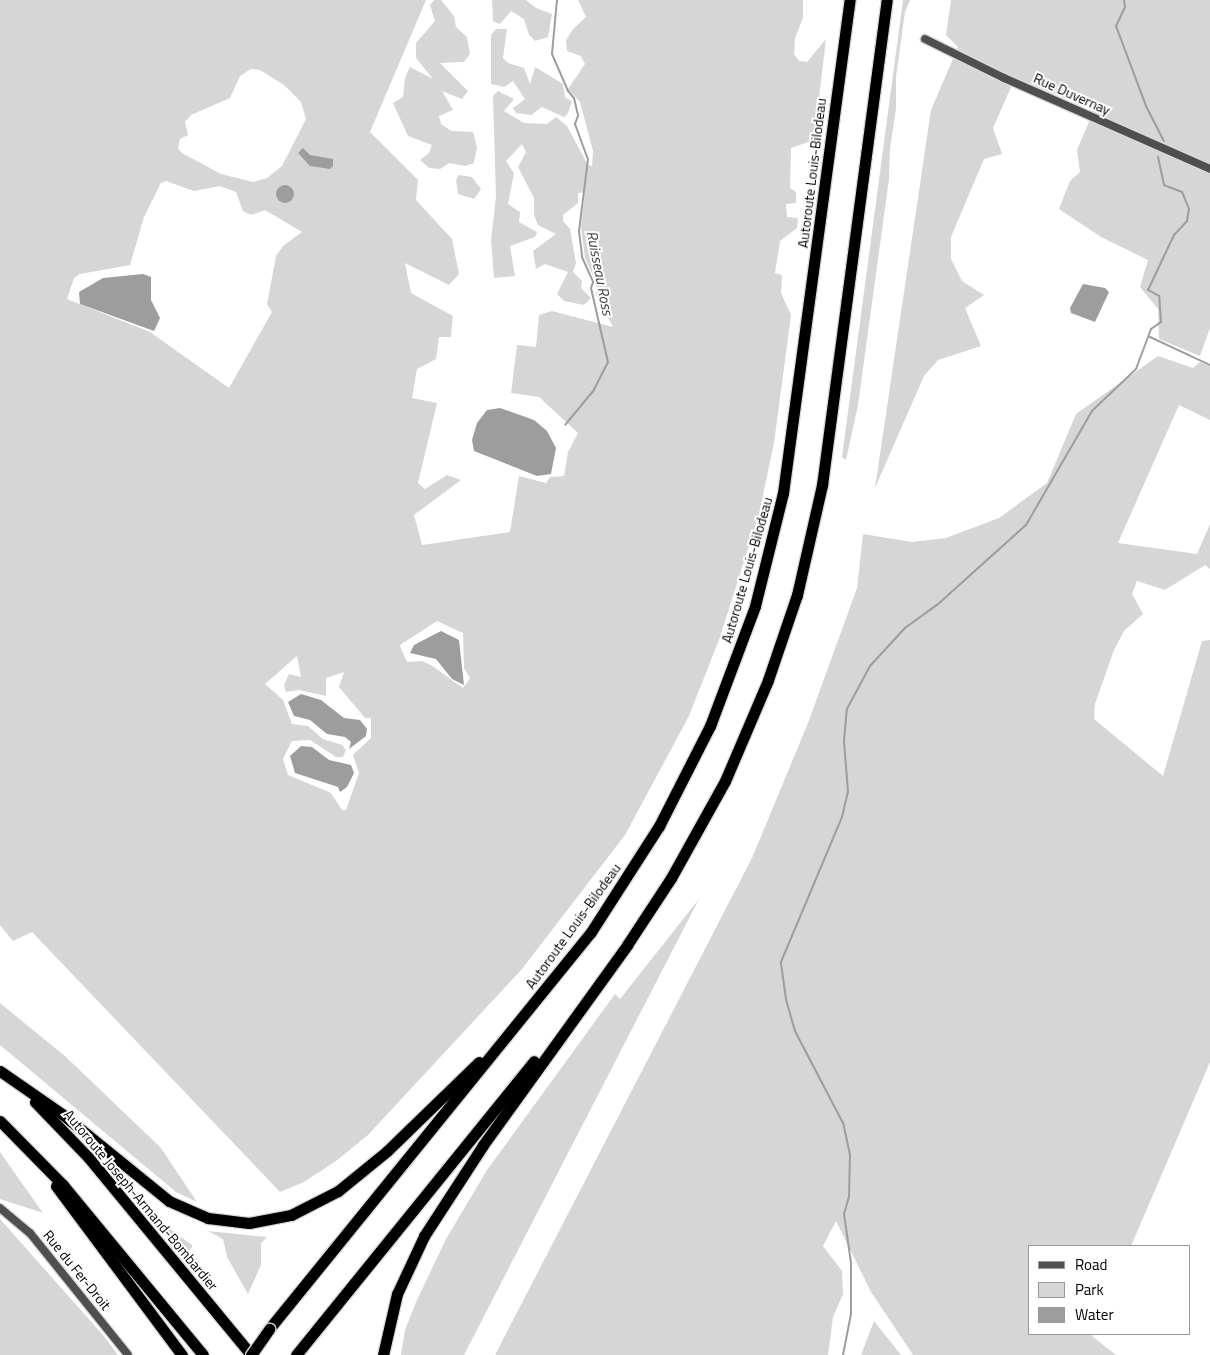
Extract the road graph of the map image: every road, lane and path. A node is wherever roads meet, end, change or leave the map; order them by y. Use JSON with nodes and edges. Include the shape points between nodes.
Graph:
{"nodes":[{"id":1,"x":850,"y":0,"type":"edge"},
{"id":2,"x":887,"y":0,"type":"edge"},
{"id":3,"x":925,"y":39,"type":"dead end"},
{"id":4,"x":1210,"y":169,"type":"edge"},
{"id":5,"x":604,"y":977,"type":"junction"},
{"id":6,"x":515,"y":1028,"type":"junction"},
{"id":7,"x":0,"y":1072,"type":"edge"},
{"id":8,"x":0,"y":1121,"type":"edge"},
{"id":9,"x":29,"y":1148,"type":"junction"},
{"id":10,"x":0,"y":1208,"type":"edge"},
{"id":11,"x":128,"y":1355,"type":"edge"},
{"id":12,"x":182,"y":1355,"type":"edge"},
{"id":13,"x":203,"y":1355,"type":"edge"},
{"id":14,"x":251,"y":1355,"type":"edge"},
{"id":15,"x":296,"y":1355,"type":"edge"},
{"id":16,"x":383,"y":1355,"type":"edge"}],
"edges":[{"from":1,"to":6,"type":"highway","name":"Autoroute Louis-Bilodeau","via":[[790,456],[772,545],[747,630],[708,730],[657,831],[596,924]]},
{"from":2,"to":5,"type":"highway","via":[[828,450],[797,595],[760,702],[715,801],[668,883]]},
{"from":3,"to":4,"type":"street","name":"Rue Duvernay","via":[[1004,78]]},
{"from":5,"to":15,"type":"highway"},
{"from":5,"to":16,"type":"highway","via":[[496,1125],[429,1227],[400,1287]]},
{"from":6,"to":7,"type":"highway","via":[[396,1143],[345,1186],[306,1210],[256,1222],[208,1218],[174,1204],[146,1185],[62,1114]]},
{"from":6,"to":14,"type":"highway","bridge":true},
{"from":7,"to":14,"type":"highway","name":"Autoroute Joseph-Armand-Bombardier","via":[[80,1148]]},
{"from":8,"to":9,"type":"highway"},
{"from":9,"to":12,"type":"highway","via":[[95,1243]]},
{"from":9,"to":13,"type":"highway"},
{"from":10,"to":11,"type":"street","name":"Rue du Fer-Droit","via":[[30,1232]]}]}
